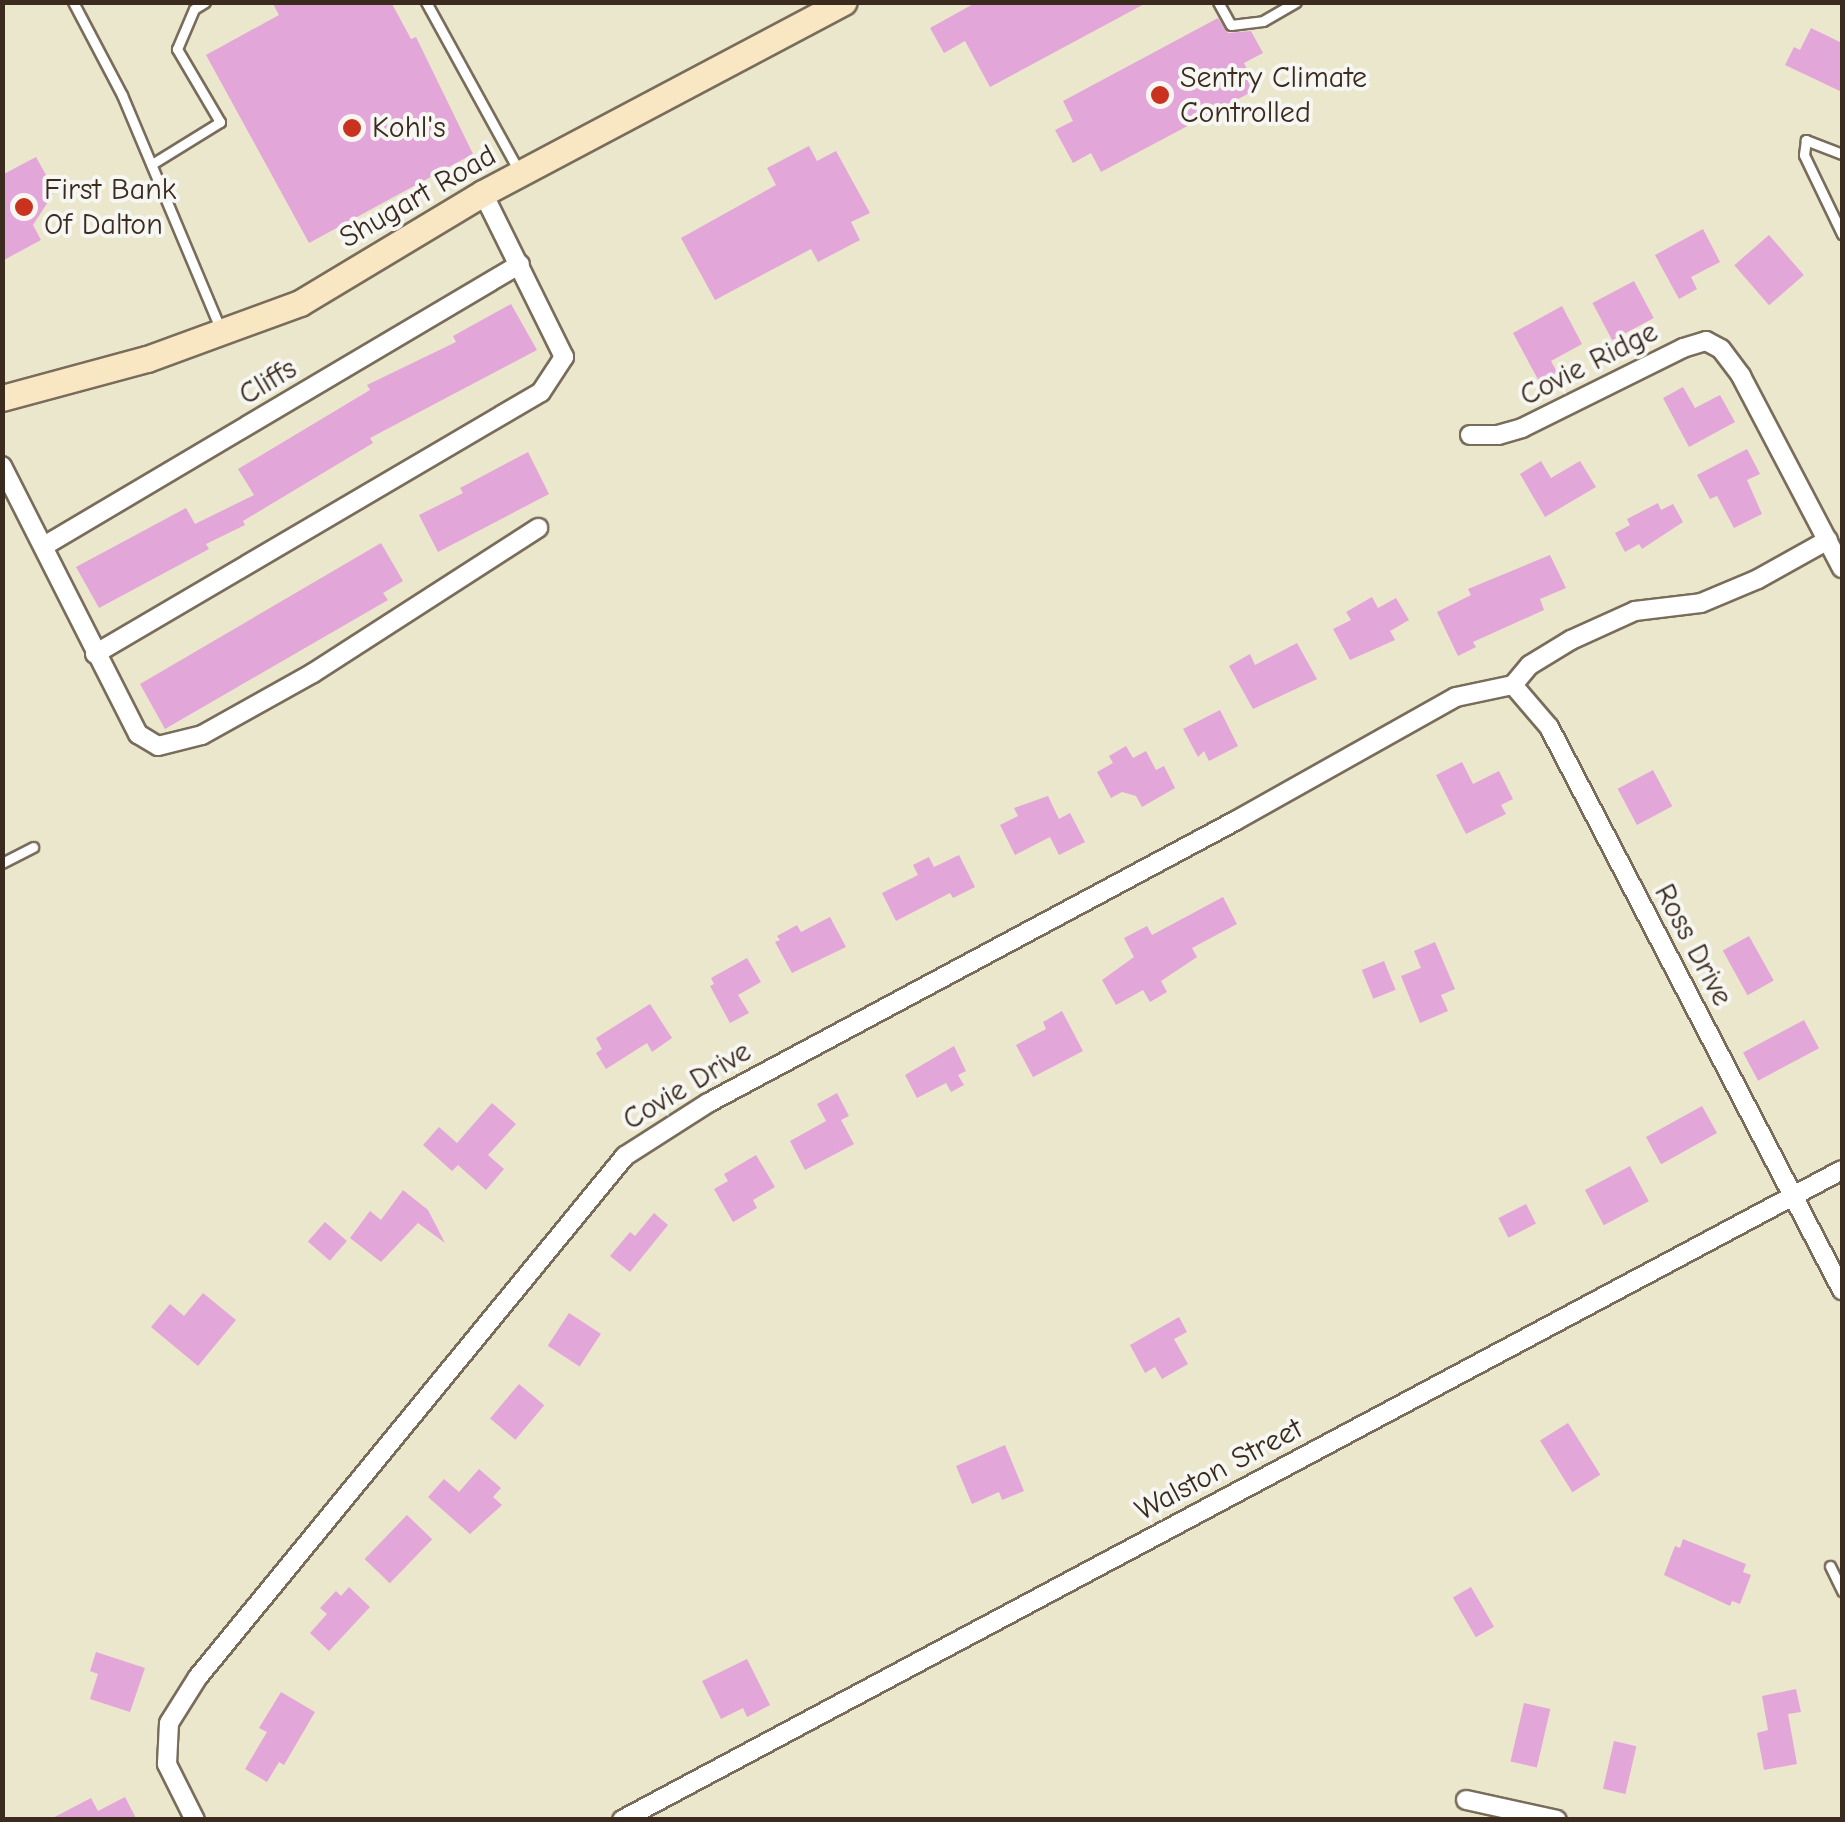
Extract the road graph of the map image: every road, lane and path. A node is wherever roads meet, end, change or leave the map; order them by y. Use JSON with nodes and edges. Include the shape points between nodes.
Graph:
{"nodes":[{"id":1,"x":72,"y":2,"type":"edge"},
{"id":2,"x":205,"y":2,"type":"edge"},
{"id":3,"x":426,"y":2,"type":"edge"},
{"id":4,"x":844,"y":2,"type":"edge"},
{"id":5,"x":1218,"y":2,"type":"edge"},
{"id":6,"x":1296,"y":2,"type":"edge"},
{"id":7,"x":1842,"y":154,"type":"edge"},
{"id":8,"x":152,"y":164,"type":"junction"},
{"id":9,"x":521,"y":175,"type":"junction"},
{"id":10,"x":482,"y":193,"type":"junction"},
{"id":11,"x":1842,"y":234,"type":"edge"},
{"id":12,"x":520,"y":264,"type":"junction"},
{"id":13,"x":222,"y":332,"type":"junction"},
{"id":14,"x":2,"y":398,"type":"edge"},
{"id":15,"x":1470,"y":435,"type":"dead end"},
{"id":16,"x":2,"y":466,"type":"edge"},
{"id":17,"x":538,"y":528,"type":"dead end"},
{"id":18,"x":1828,"y":540,"type":"junction"},
{"id":19,"x":44,"y":546,"type":"junction"},
{"id":20,"x":1842,"y":568,"type":"edge"},
{"id":21,"x":95,"y":654,"type":"junction"},
{"id":22,"x":1513,"y":685,"type":"junction"},
{"id":23,"x":33,"y":848,"type":"dead end"},
{"id":24,"x":2,"y":863,"type":"edge"},
{"id":25,"x":1842,"y":1170,"type":"edge"},
{"id":26,"x":1794,"y":1195,"type":"junction"},
{"id":27,"x":1842,"y":1290,"type":"edge"},
{"id":28,"x":1830,"y":1566,"type":"dead end"},
{"id":29,"x":1842,"y":1590,"type":"edge"},
{"id":30,"x":1466,"y":1800,"type":"dead end"},
{"id":31,"x":194,"y":1820,"type":"edge"},
{"id":32,"x":622,"y":1820,"type":"edge"},
{"id":33,"x":1557,"y":1820,"type":"edge"}],
"edges":[{"from":1,"to":8,"type":"lane"},
{"from":2,"to":8,"type":"lane","via":[[194,9],[178,48],[220,122]]},
{"from":3,"to":9,"type":"lane"},
{"from":4,"to":9,"type":"street","name":"Shugart Road"},
{"from":5,"to":6,"type":"lane","via":[[1231,25],[1263,21]]},
{"from":7,"to":11,"type":"lane","via":[[1806,140],[1804,156]]},
{"from":8,"to":13,"type":"lane"},
{"from":9,"to":10,"type":"street","name":"Shugart Road"},
{"from":10,"to":12,"type":"street"},
{"from":10,"to":13,"type":"street","name":"Shugart Road","via":[[300,302]]},
{"from":12,"to":19,"type":"street","name":"Cliffs"},
{"from":12,"to":21,"type":"street","via":[[564,356],[541,392]]},
{"from":13,"to":14,"type":"street","name":"Shugart Road"},
{"from":15,"to":18,"type":"street","name":"Covie Ridge","via":[[1522,428],[1706,341],[1741,376]]},
{"from":16,"to":19,"type":"street"},
{"from":17,"to":21,"type":"street","via":[[202,735],[158,746],[138,734]]},
{"from":18,"to":20,"type":"street","name":"Covie Ridge"},
{"from":18,"to":22,"type":"street","via":[[1701,603],[1636,611],[1571,640],[1530,665]]},
{"from":19,"to":21,"type":"street"},
{"from":22,"to":26,"type":"street","name":"Ross Drive","via":[[1549,727]]},
{"from":22,"to":31,"type":"street","name":"Covie Drive","via":[[1456,697],[680,1118],[625,1156],[198,1677],[169,1723],[166,1764]]},
{"from":23,"to":24,"type":"lane"},
{"from":25,"to":26,"type":"street","name":"Walston Street"},
{"from":26,"to":27,"type":"street","name":"Ross Drive"},
{"from":26,"to":32,"type":"street","name":"Walston Street"},
{"from":28,"to":29,"type":"lane"},
{"from":30,"to":33,"type":"street"}]}
